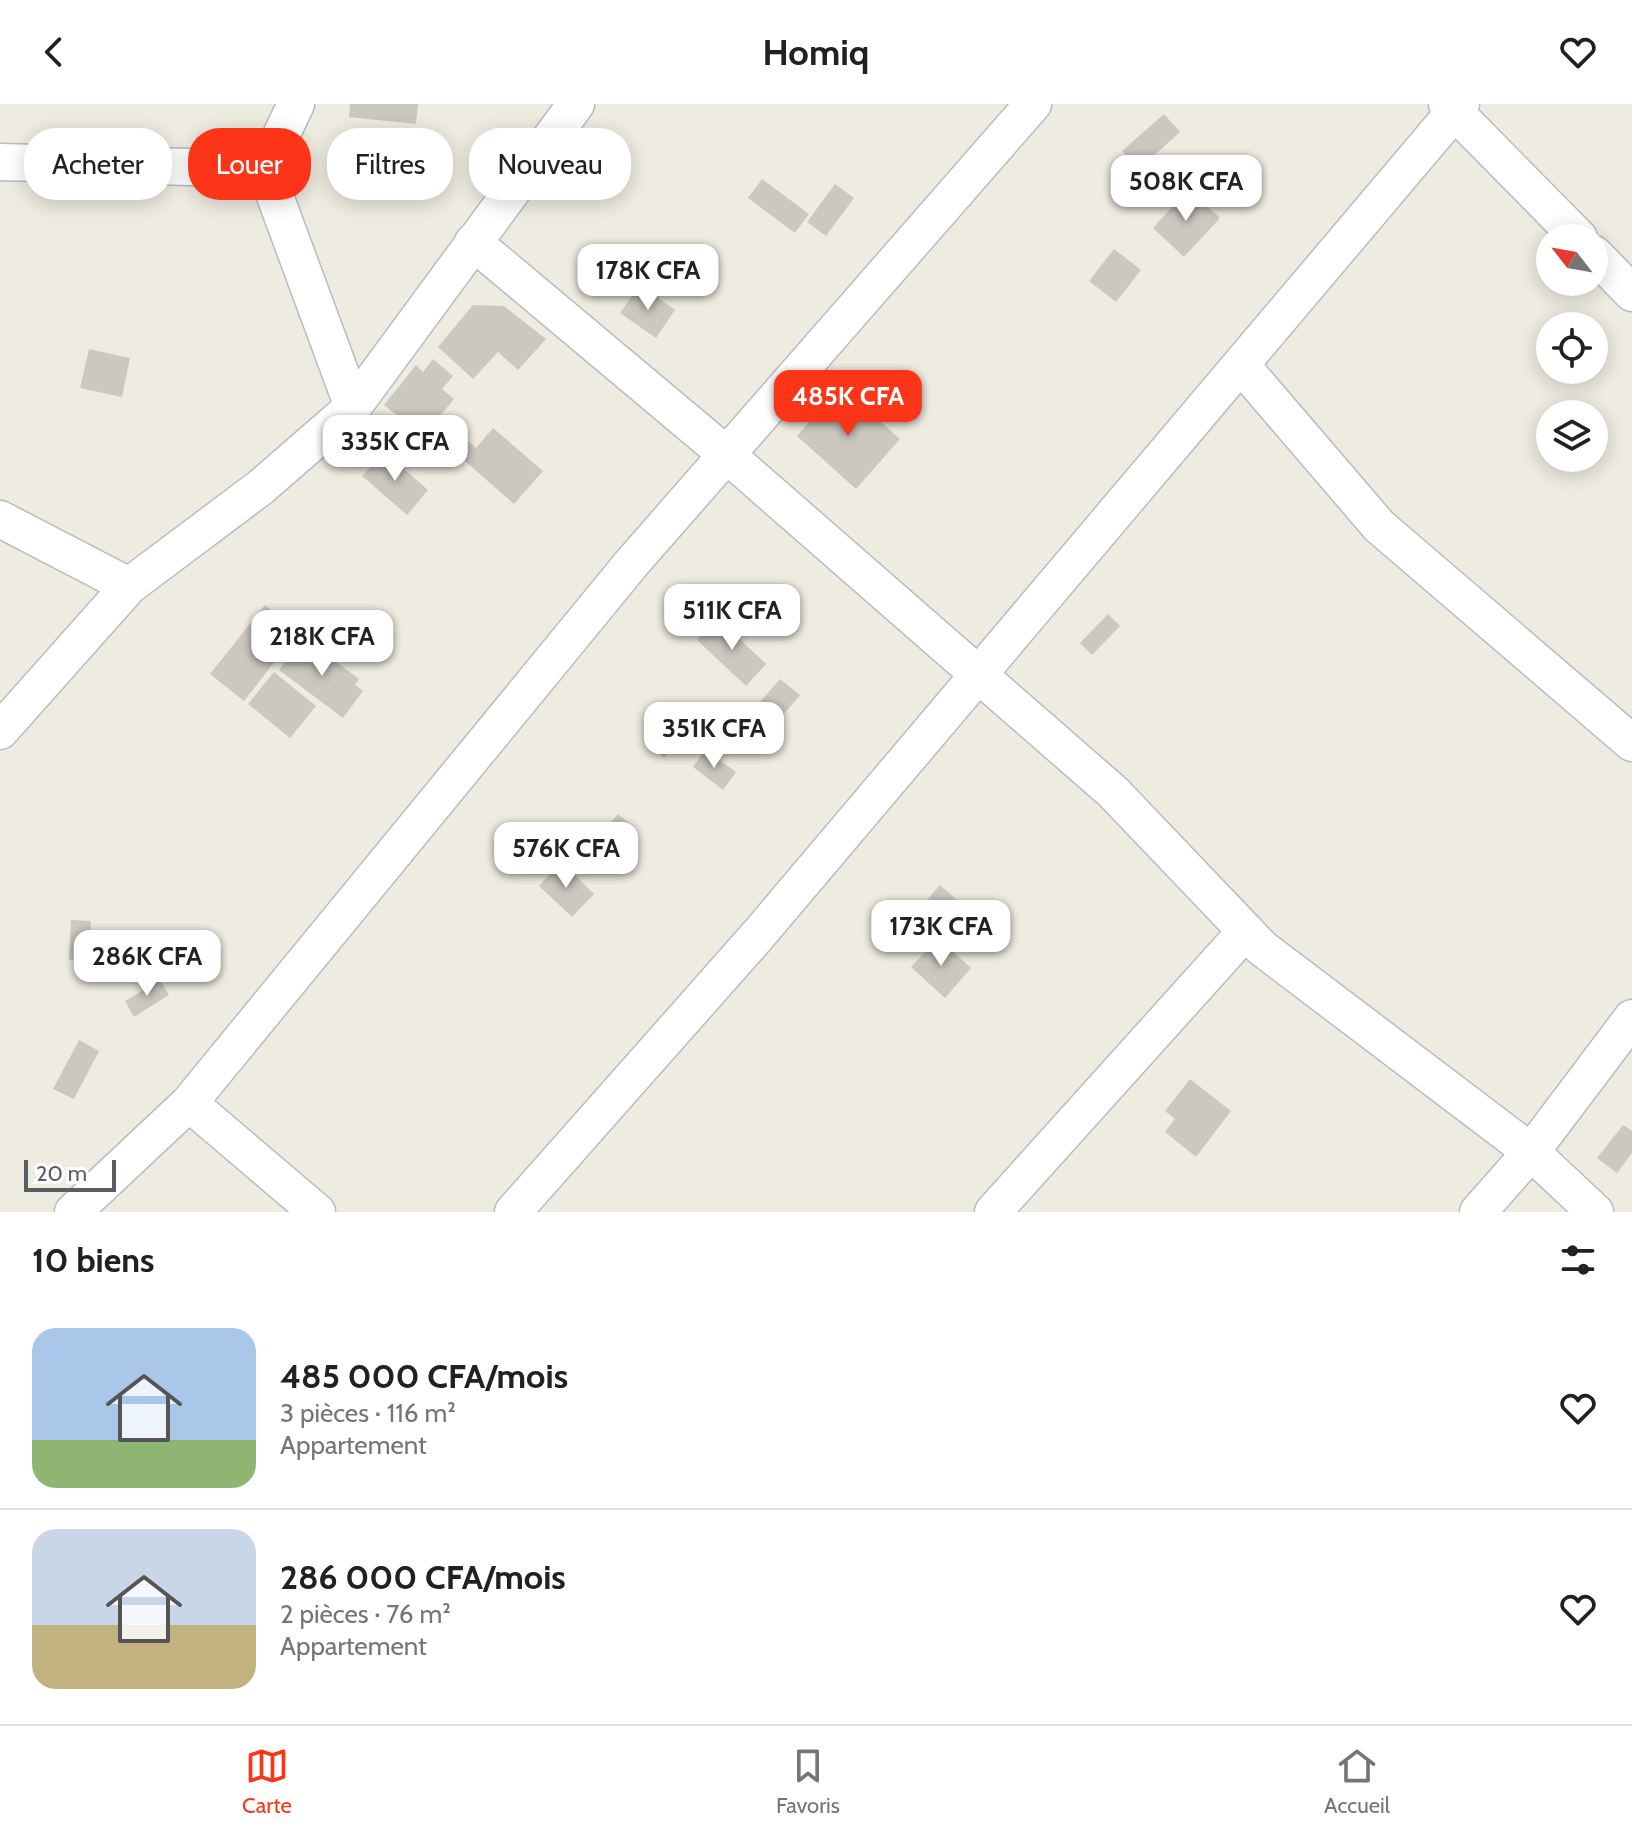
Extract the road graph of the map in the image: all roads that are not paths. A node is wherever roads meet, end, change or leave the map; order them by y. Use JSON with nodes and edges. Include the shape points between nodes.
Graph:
{"nodes":[{"id":1,"x":296,"y":104,"type":"edge"},
{"id":2,"x":576,"y":104,"type":"edge"},
{"id":3,"x":1033,"y":104,"type":"edge"},
{"id":4,"x":1455,"y":106,"type":"edge"},
{"id":5,"x":285,"y":128,"type":"edge"},
{"id":6,"x":0,"y":162,"type":"edge"},
{"id":7,"x":188,"y":167,"type":"edge"},
{"id":8,"x":276,"y":200,"type":"edge"},
{"id":9,"x":1566,"y":224,"type":"edge"},
{"id":10,"x":473,"y":242,"type":"junction"},
{"id":11,"x":1608,"y":268,"type":"edge"},
{"id":12,"x":1632,"y":293,"type":"edge"},
{"id":13,"x":1241,"y":365,"type":"junction"},
{"id":14,"x":353,"y":407,"type":"junction"},
{"id":15,"x":727,"y":455,"type":"junction"},
{"id":16,"x":0,"y":519,"type":"edge"},
{"id":17,"x":129,"y":586,"type":"junction"},
{"id":18,"x":978,"y":676,"type":"junction"},
{"id":19,"x":0,"y":731,"type":"edge"},
{"id":20,"x":1632,"y":743,"type":"edge"},
{"id":21,"x":1245,"y":932,"type":"junction"},
{"id":22,"x":1632,"y":1018,"type":"edge"},
{"id":23,"x":189,"y":1103,"type":"junction"},
{"id":24,"x":1531,"y":1152,"type":"junction"},
{"id":25,"x":73,"y":1212,"type":"edge"},
{"id":26,"x":317,"y":1212,"type":"edge"},
{"id":27,"x":513,"y":1212,"type":"edge"},
{"id":28,"x":993,"y":1212,"type":"edge"},
{"id":29,"x":1478,"y":1212,"type":"edge"},
{"id":30,"x":1595,"y":1212,"type":"edge"}],
"edges":[{"from":1,"to":5,"type":"street"},
{"from":2,"to":10,"type":"street"},
{"from":3,"to":15,"type":"street"},
{"from":4,"to":9,"type":"street"},
{"from":4,"to":13,"type":"street"},
{"from":6,"to":7,"type":"street"},
{"from":8,"to":14,"type":"street"},
{"from":10,"to":14,"type":"street"},
{"from":10,"to":15,"type":"street"},
{"from":11,"to":12,"type":"street"},
{"from":13,"to":18,"type":"street"},
{"from":13,"to":20,"type":"street","via":[[1379,526]]},
{"from":14,"to":17,"type":"street","via":[[261,487]]},
{"from":15,"to":18,"type":"street"},
{"from":15,"to":23,"type":"street","via":[[631,564]]},
{"from":16,"to":17,"type":"street"},
{"from":17,"to":19,"type":"street"},
{"from":18,"to":21,"type":"street","via":[[1157,835]]},
{"from":18,"to":27,"type":"street"},
{"from":21,"to":24,"type":"street"},
{"from":21,"to":28,"type":"street"},
{"from":22,"to":24,"type":"street"},
{"from":23,"to":25,"type":"street"},
{"from":23,"to":26,"type":"street"},
{"from":24,"to":29,"type":"street"},
{"from":24,"to":30,"type":"street"}]}
